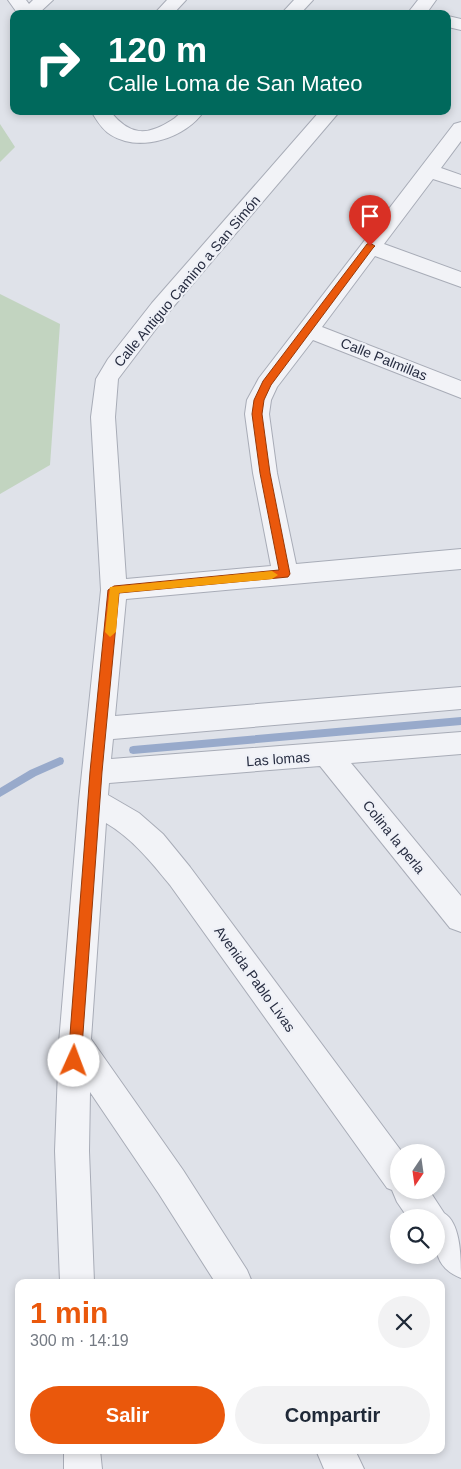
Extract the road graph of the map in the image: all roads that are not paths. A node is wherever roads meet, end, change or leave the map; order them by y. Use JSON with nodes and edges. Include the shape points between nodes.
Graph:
{"nodes":[{"id":1,"x":44,"y":0,"type":"edge"},
{"id":2,"x":177,"y":0,"type":"edge"},
{"id":3,"x":304,"y":0,"type":"edge"},
{"id":4,"x":32,"y":10,"type":"edge"},
{"id":5,"x":167,"y":10,"type":"edge"},
{"id":6,"x":294,"y":10,"type":"edge"},
{"id":7,"x":103,"y":115,"type":"edge"},
{"id":8,"x":192,"y":115,"type":"edge"},
{"id":9,"x":328,"y":115,"type":"edge"},
{"id":10,"x":461,"y":128,"type":"edge"},
{"id":11,"x":430,"y":171,"type":"junction"},
{"id":12,"x":461,"y":182,"type":"edge"},
{"id":13,"x":370,"y":246,"type":"junction"},
{"id":14,"x":461,"y":280,"type":"edge"},
{"id":15,"x":308,"y":329,"type":"junction"},
{"id":16,"x":461,"y":390,"type":"edge"},
{"id":17,"x":461,"y":559,"type":"edge"},
{"id":18,"x":285,"y":574,"type":"junction"},
{"id":19,"x":114,"y":590,"type":"junction"},
{"id":20,"x":461,"y":698,"type":"edge"},
{"id":21,"x":101,"y":729,"type":"junction"},
{"id":22,"x":461,"y":743,"type":"edge"},
{"id":23,"x":328,"y":755,"type":"junction"},
{"id":24,"x":95,"y":786,"type":"junction"},
{"id":25,"x":461,"y":918,"type":"edge"},
{"id":26,"x":74,"y":1043,"type":"junction"},
{"id":27,"x":390,"y":1164,"type":"edge"},
{"id":28,"x":445,"y":1239,"type":"edge"},
{"id":29,"x":461,"y":1261,"type":"edge"},
{"id":30,"x":77,"y":1279,"type":"edge"},
{"id":31,"x":233,"y":1279,"type":"edge"},
{"id":32,"x":82,"y":1454,"type":"edge"},
{"id":33,"x":336,"y":1454,"type":"edge"},
{"id":34,"x":83,"y":1469,"type":"edge"},
{"id":35,"x":345,"y":1469,"type":"edge"}],
"edges":[{"from":1,"to":4,"type":"street"},
{"from":2,"to":5,"type":"street"},
{"from":3,"to":6,"type":"street"},
{"from":7,"to":8,"type":"street","via":[[115,129],[126,135],[139,136],[165,133]]},
{"from":9,"to":19,"type":"street","name":"Calle Antiguo Camino a San Simón","via":[[160,308],[107,379],[103,417]]},
{"from":10,"to":11,"type":"street"},
{"from":11,"to":12,"type":"street"},
{"from":11,"to":13,"type":"street"},
{"from":13,"to":14,"type":"street"},
{"from":13,"to":15,"type":"street"},
{"from":15,"to":16,"type":"street","name":"Calle Palmillas"},
{"from":15,"to":18,"type":"street","via":[[266,384],[257,414]]},
{"from":17,"to":18,"type":"street"},
{"from":18,"to":19,"type":"street"},
{"from":19,"to":21,"type":"street","name":"Calle Antiguo Camino a San Simón"},
{"from":20,"to":21,"type":"street"},
{"from":21,"to":24,"type":"street","name":"Calle Antiguo Camino a San Simón"},
{"from":22,"to":23,"type":"street","name":"Las lomas"},
{"from":23,"to":24,"type":"street","name":"Las lomas"},
{"from":23,"to":25,"type":"street","name":"Colina la perla"},
{"from":24,"to":26,"type":"street","name":"Calle Antiguo Camino a San Simón"},
{"from":24,"to":27,"type":"street","name":"Avenida Pablo Livas","via":[[153,843],[180,876]]},
{"from":26,"to":30,"type":"street","name":"Calle Antiguo Camino a San Simón","via":[[72,1151]]},
{"from":26,"to":31,"type":"street","via":[[171,1182]]},
{"from":28,"to":29,"type":"street"},
{"from":32,"to":34,"type":"street"},
{"from":33,"to":35,"type":"street"}]}
